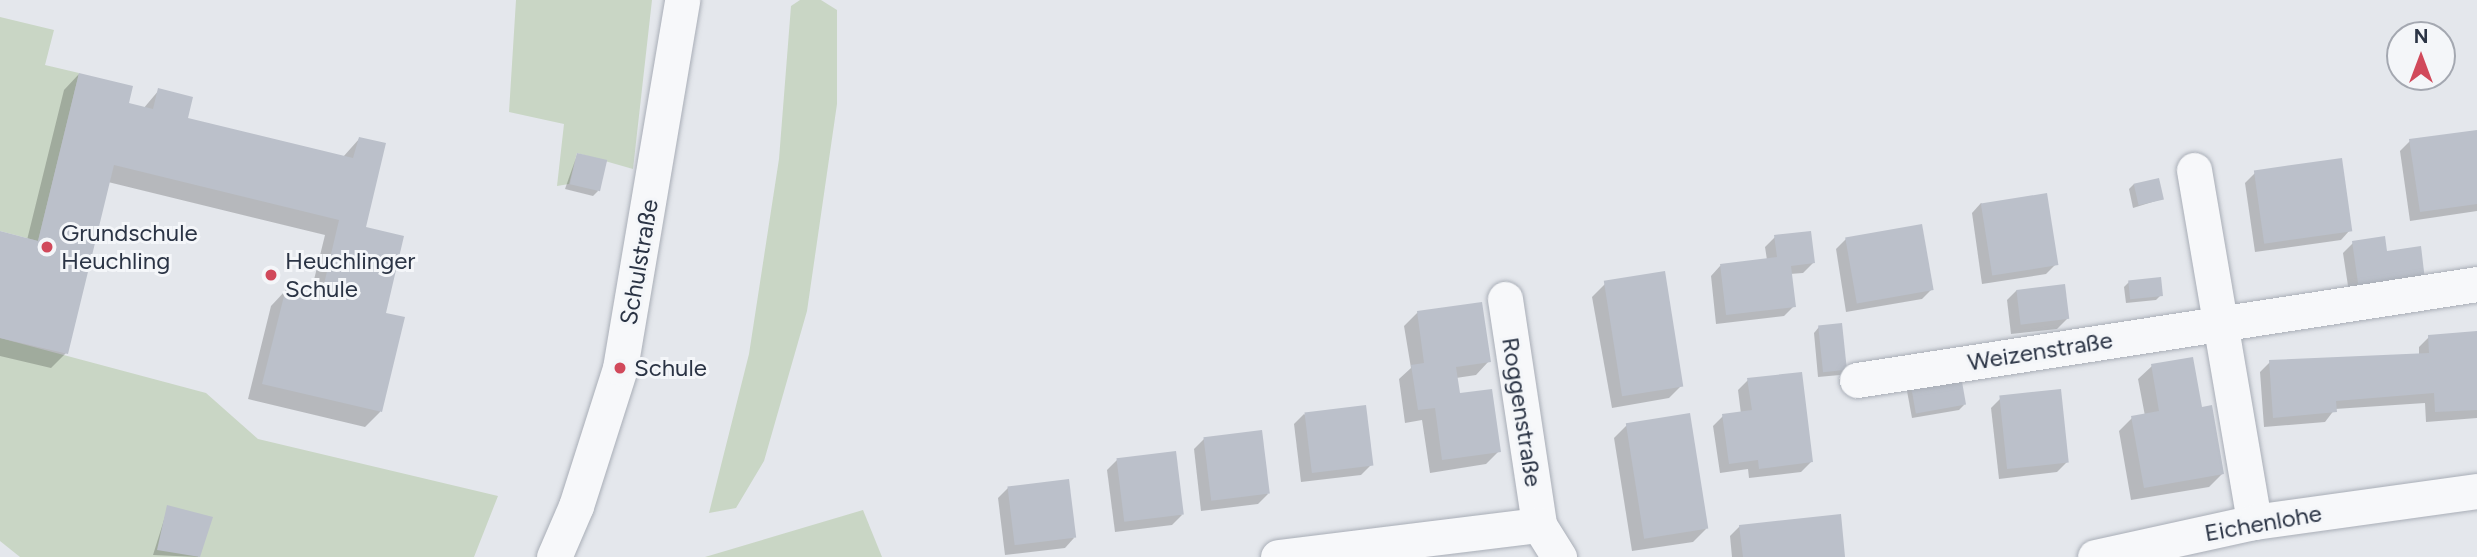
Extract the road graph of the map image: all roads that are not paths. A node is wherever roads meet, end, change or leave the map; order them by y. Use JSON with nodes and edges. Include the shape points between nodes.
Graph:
{"nodes":[{"id":1,"x":682,"y":0,"type":"edge"},
{"id":2,"x":2194,"y":170,"type":"dead end"},
{"id":3,"x":2477,"y":284,"type":"edge"},
{"id":4,"x":1505,"y":299,"type":"dead end"},
{"id":5,"x":2222,"y":323,"type":"junction"},
{"id":6,"x":1857,"y":380,"type":"dead end"},
{"id":7,"x":2477,"y":491,"type":"edge"},
{"id":8,"x":2254,"y":522,"type":"junction"},
{"id":9,"x":1539,"y":525,"type":"junction"},
{"id":10,"x":554,"y":557,"type":"edge"},
{"id":11,"x":1278,"y":557,"type":"edge"},
{"id":12,"x":1559,"y":557,"type":"edge"},
{"id":13,"x":2095,"y":557,"type":"edge"}],
"edges":[{"from":1,"to":10,"type":"street","name":"Schulstraße","via":[[620,368],[576,506]]},
{"from":2,"to":5,"type":"street"},
{"from":3,"to":5,"type":"street","name":"Weizenstraße"},
{"from":4,"to":9,"type":"street","name":"Roggenstraße"},
{"from":5,"to":6,"type":"street","name":"Weizenstraße"},
{"from":5,"to":8,"type":"street"},
{"from":7,"to":8,"type":"street","name":"Eichenlohe"},
{"from":8,"to":13,"type":"street","name":"Eichenlohe"},
{"from":9,"to":11,"type":"street"},
{"from":9,"to":12,"type":"street","name":"Roggenstraße"}]}
